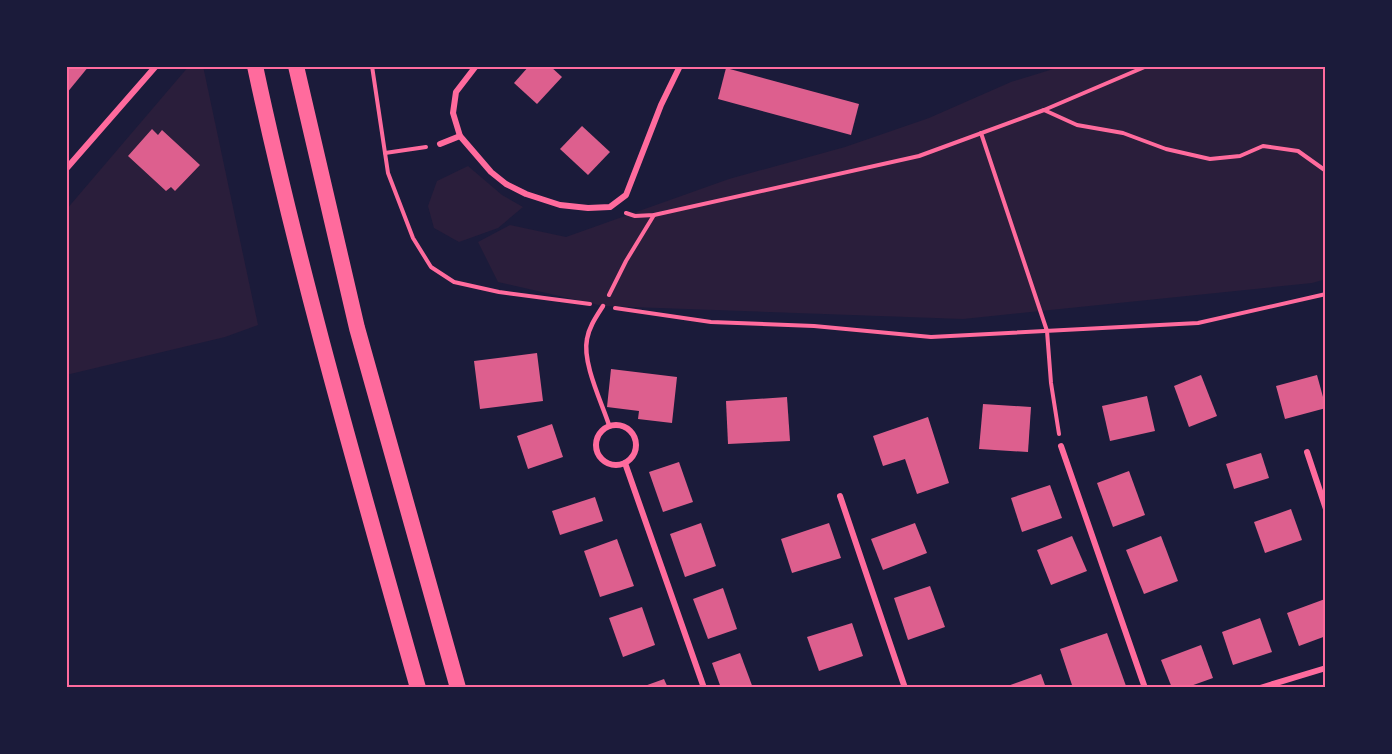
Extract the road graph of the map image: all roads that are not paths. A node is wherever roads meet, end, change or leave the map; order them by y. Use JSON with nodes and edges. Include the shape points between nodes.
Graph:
{"nodes":[{"id":1,"x":156,"y":66,"type":"edge"},
{"id":2,"x":255,"y":66,"type":"edge"},
{"id":3,"x":296,"y":66,"type":"edge"},
{"id":4,"x":476,"y":66,"type":"edge"},
{"id":5,"x":680,"y":66,"type":"edge"},
{"id":6,"x":460,"y":136,"type":"junction"},
{"id":7,"x":440,"y":144,"type":"road end"},
{"id":8,"x":66,"y":169,"type":"edge"},
{"id":9,"x":603,"y":306,"type":"road end"},
{"id":10,"x":609,"y":425,"type":"junction"},
{"id":11,"x":1061,"y":446,"type":"road end"},
{"id":12,"x":1307,"y":452,"type":"dead end"},
{"id":13,"x":625,"y":463,"type":"junction"},
{"id":14,"x":840,"y":496,"type":"dead end"},
{"id":15,"x":1326,"y":509,"type":"edge"},
{"id":16,"x":1326,"y":668,"type":"edge"},
{"id":17,"x":418,"y":688,"type":"edge"},
{"id":18,"x":458,"y":688,"type":"edge"},
{"id":19,"x":704,"y":688,"type":"edge"},
{"id":20,"x":904,"y":688,"type":"edge"},
{"id":21,"x":1145,"y":688,"type":"edge"},
{"id":22,"x":1260,"y":688,"type":"edge"}],
"edges":[{"from":1,"to":8,"type":"street"},
{"from":2,"to":17,"type":"highway","via":[[320,338]]},
{"from":3,"to":18,"type":"highway","via":[[357,327]]},
{"from":4,"to":6,"type":"street","via":[[456,92],[453,113]]},
{"from":5,"to":6,"type":"street","via":[[626,195],[610,207],[560,205],[526,194],[491,172]]},
{"from":6,"to":7,"type":"street"},
{"from":9,"to":10,"type":"lane","via":[[586,342],[588,362]]},
{"from":10,"to":13,"type":"street","via":[[622,425],[632,432],[636,443],[634,455]]},
{"from":10,"to":13,"type":"street","via":[[600,431],[595,442],[597,453],[614,466]]},
{"from":11,"to":21,"type":"street"},
{"from":12,"to":15,"type":"street"},
{"from":13,"to":19,"type":"street"},
{"from":14,"to":20,"type":"street"},
{"from":16,"to":22,"type":"street"}]}
